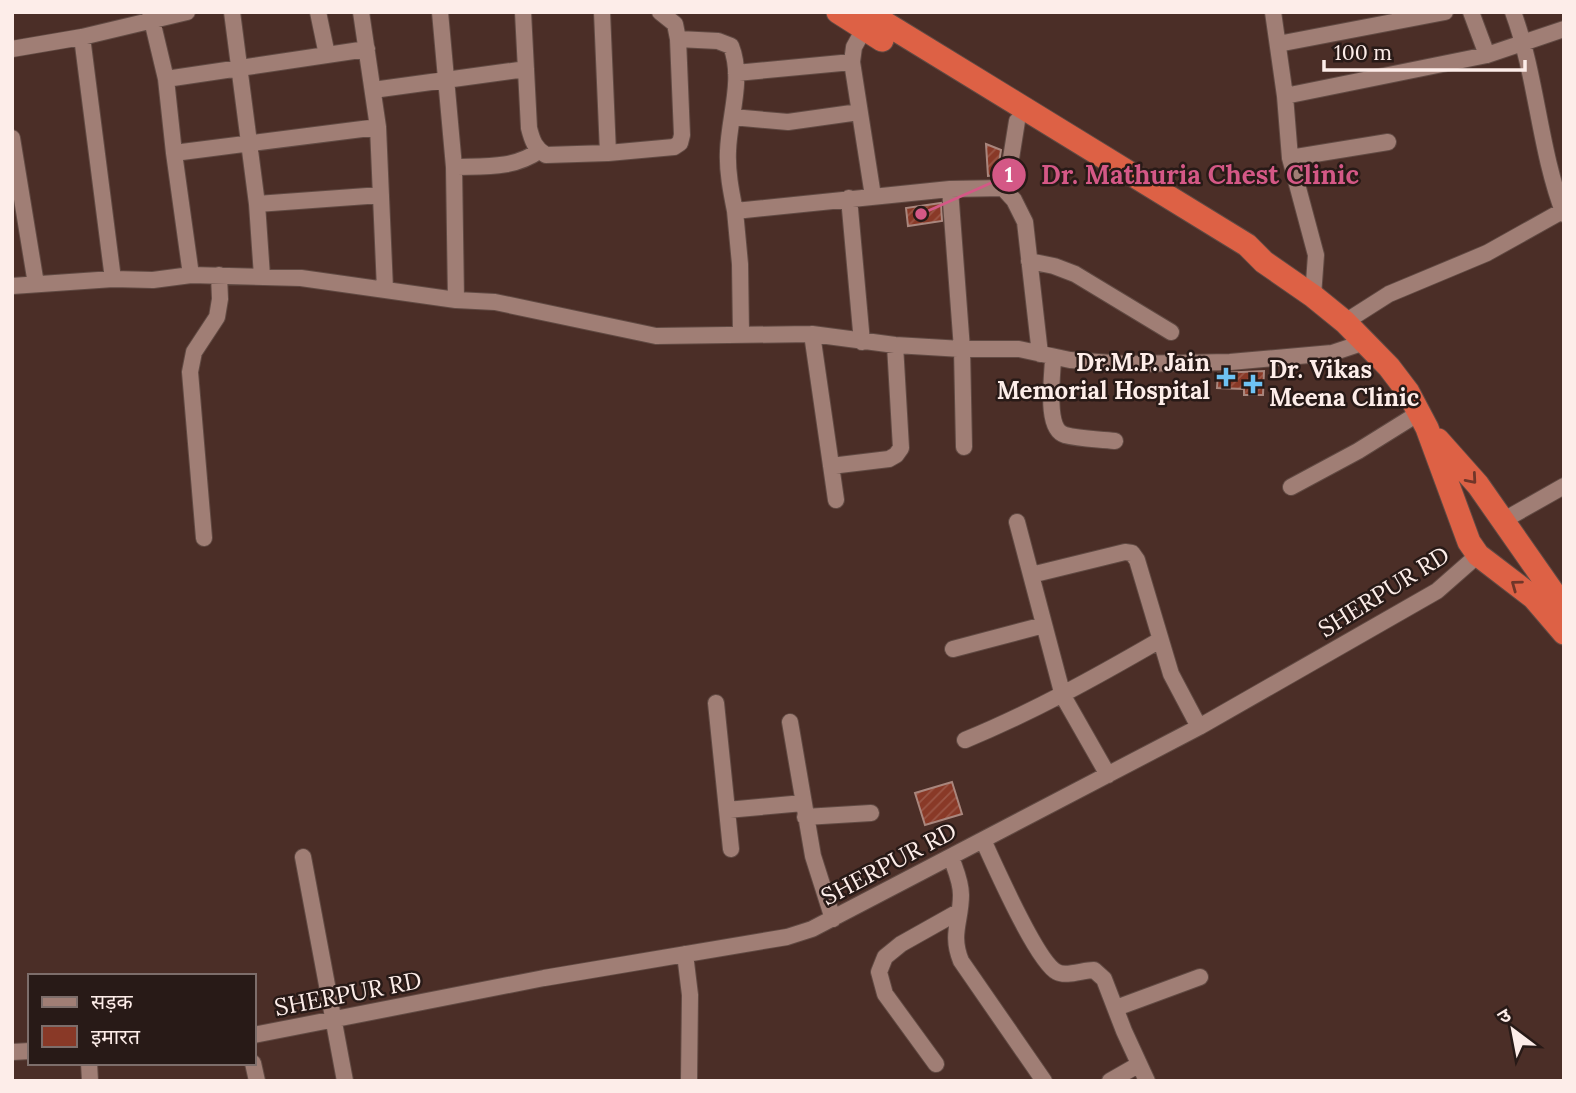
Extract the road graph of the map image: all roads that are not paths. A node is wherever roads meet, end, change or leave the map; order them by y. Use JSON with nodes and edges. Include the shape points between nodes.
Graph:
{"nodes":[{"id":1,"x":187,"y":12,"type":"edge"},
{"id":2,"x":232,"y":12,"type":"edge"},
{"id":3,"x":318,"y":12,"type":"edge"},
{"id":4,"x":361,"y":12,"type":"edge"},
{"id":5,"x":440,"y":12,"type":"edge"},
{"id":6,"x":523,"y":12,"type":"edge"},
{"id":7,"x":602,"y":12,"type":"edge"},
{"id":8,"x":660,"y":12,"type":"edge"},
{"id":9,"x":838,"y":12,"type":"edge"},
{"id":10,"x":1273,"y":12,"type":"edge"},
{"id":11,"x":1445,"y":12,"type":"edge"},
{"id":12,"x":1471,"y":12,"type":"edge"},
{"id":13,"x":1513,"y":12,"type":"edge"},
{"id":14,"x":151,"y":16,"type":"edge"},
{"id":15,"x":869,"y":17,"type":"edge"},
{"id":16,"x":1564,"y":29,"type":"edge"},
{"id":17,"x":82,"y":37,"type":"junction"},
{"id":18,"x":678,"y":39,"type":"junction"},
{"id":19,"x":1278,"y":44,"type":"junction"},
{"id":20,"x":1525,"y":44,"type":"junction"},
{"id":21,"x":12,"y":49,"type":"edge"},
{"id":22,"x":367,"y":49,"type":"junction"},
{"id":23,"x":327,"y":55,"type":"junction"},
{"id":24,"x":1487,"y":55,"type":"junction"},
{"id":25,"x":852,"y":62,"type":"junction"},
{"id":26,"x":240,"y":68,"type":"junction"},
{"id":27,"x":526,"y":69,"type":"junction"},
{"id":28,"x":736,"y":73,"type":"junction"},
{"id":29,"x":166,"y":79,"type":"junction"},
{"id":30,"x":448,"y":80,"type":"junction"},
{"id":31,"x":373,"y":90,"type":"junction"},
{"id":32,"x":1285,"y":96,"type":"junction"},
{"id":33,"x":859,"y":113,"type":"junction"},
{"id":34,"x":732,"y":117,"type":"junction"},
{"id":35,"x":1017,"y":121,"type":"junction"},
{"id":36,"x":378,"y":127,"type":"junction"},
{"id":37,"x":12,"y":138,"type":"edge"},
{"id":38,"x":1388,"y":142,"type":"dead end"},
{"id":39,"x":250,"y":143,"type":"junction"},
{"id":40,"x":539,"y":151,"type":"junction"},
{"id":41,"x":174,"y":153,"type":"junction"},
{"id":42,"x":608,"y":153,"type":"junction"},
{"id":43,"x":1290,"y":158,"type":"junction"},
{"id":44,"x":454,"y":167,"type":"junction"},
{"id":45,"x":950,"y":188,"type":"junction"},
{"id":46,"x":1003,"y":188,"type":"junction"},
{"id":47,"x":381,"y":195,"type":"junction"},
{"id":48,"x":873,"y":196,"type":"junction"},
{"id":49,"x":849,"y":198,"type":"junction"},
{"id":50,"x":257,"y":204,"type":"junction"},
{"id":51,"x":735,"y":211,"type":"junction"},
{"id":52,"x":1563,"y":212,"type":"edge"},
{"id":53,"x":1029,"y":261,"type":"junction"},
{"id":54,"x":1264,"y":262,"type":"junction"},
{"id":55,"x":191,"y":275,"type":"junction"},
{"id":56,"x":219,"y":275,"type":"junction"},
{"id":57,"x":262,"y":276,"type":"junction"},
{"id":58,"x":113,"y":279,"type":"junction"},
{"id":59,"x":36,"y":284,"type":"junction"},
{"id":60,"x":12,"y":286,"type":"edge"},
{"id":61,"x":385,"y":289,"type":"junction"},
{"id":62,"x":1313,"y":296,"type":"junction"},
{"id":63,"x":456,"y":300,"type":"junction"},
{"id":64,"x":1345,"y":322,"type":"junction"},
{"id":65,"x":1171,"y":332,"type":"dead end"},
{"id":66,"x":741,"y":334,"type":"junction"},
{"id":67,"x":812,"y":334,"type":"junction"},
{"id":68,"x":862,"y":342,"type":"junction"},
{"id":69,"x":1365,"y":342,"type":"junction"},
{"id":70,"x":895,"y":345,"type":"junction"},
{"id":71,"x":962,"y":349,"type":"junction"},
{"id":72,"x":1046,"y":355,"type":"junction"},
{"id":73,"x":1423,"y":420,"type":"junction"},
{"id":74,"x":1115,"y":441,"type":"dead end"},
{"id":75,"x":964,"y":447,"type":"dead end"},
{"id":76,"x":831,"y":466,"type":"junction"},
{"id":77,"x":1564,"y":486,"type":"edge"},
{"id":78,"x":1291,"y":487,"type":"dead end"},
{"id":79,"x":836,"y":500,"type":"dead end"},
{"id":80,"x":1504,"y":520,"type":"junction"},
{"id":81,"x":1017,"y":522,"type":"dead end"},
{"id":82,"x":204,"y":538,"type":"dead end"},
{"id":83,"x":1478,"y":555,"type":"junction"},
{"id":84,"x":1031,"y":575,"type":"junction"},
{"id":85,"x":1564,"y":608,"type":"edge"},
{"id":86,"x":1044,"y":625,"type":"junction"},
{"id":87,"x":1564,"y":633,"type":"edge"},
{"id":88,"x":1160,"y":640,"type":"junction"},
{"id":89,"x":953,"y":649,"type":"dead end"},
{"id":90,"x":1063,"y":696,"type":"junction"},
{"id":91,"x":716,"y":704,"type":"dead end"},
{"id":92,"x":790,"y":722,"type":"dead end"},
{"id":93,"x":1199,"y":727,"type":"junction"},
{"id":94,"x":965,"y":740,"type":"dead end"},
{"id":95,"x":1108,"y":775,"type":"junction"},
{"id":96,"x":727,"y":810,"type":"junction"},
{"id":97,"x":804,"y":810,"type":"junction"},
{"id":98,"x":871,"y":813,"type":"dead end"},
{"id":99,"x":983,"y":840,"type":"junction"},
{"id":100,"x":731,"y":849,"type":"dead end"},
{"id":101,"x":951,"y":856,"type":"junction"},
{"id":102,"x":303,"y":857,"type":"dead end"},
{"id":103,"x":958,"y":912,"type":"junction"},
{"id":104,"x":834,"y":919,"type":"junction"},
{"id":105,"x":685,"y":954,"type":"junction"},
{"id":106,"x":1200,"y":976,"type":"dead end"},
{"id":107,"x":1116,"y":1007,"type":"junction"},
{"id":108,"x":333,"y":1020,"type":"junction"},
{"id":109,"x":256,"y":1035,"type":"edge"},
{"id":110,"x":936,"y":1064,"type":"dead end"},
{"id":111,"x":1138,"y":1065,"type":"junction"},
{"id":112,"x":345,"y":1081,"type":"edge"},
{"id":113,"x":689,"y":1081,"type":"edge"},
{"id":114,"x":1044,"y":1081,"type":"edge"},
{"id":115,"x":1110,"y":1081,"type":"edge"},
{"id":116,"x":1147,"y":1081,"type":"edge"}],
"edges":[{"from":1,"to":14,"type":"street"},
{"from":2,"to":26,"type":"street"},
{"from":3,"to":23,"type":"street"},
{"from":4,"to":22,"type":"street"},
{"from":5,"to":30,"type":"street"},
{"from":6,"to":27,"type":"street"},
{"from":7,"to":42,"type":"street"},
{"from":8,"to":18,"type":"street","via":[[675,24]]},
{"from":9,"to":15,"type":"highway"},
{"from":10,"to":19,"type":"street"},
{"from":11,"to":19,"type":"street"},
{"from":12,"to":24,"type":"street"},
{"from":13,"to":20,"type":"street"},
{"from":14,"to":17,"type":"street"},
{"from":14,"to":29,"type":"street"},
{"from":15,"to":25,"type":"street"},
{"from":15,"to":35,"type":"highway"},
{"from":15,"to":54,"type":"highway","via":[[1247,245]]},
{"from":16,"to":20,"type":"street"},
{"from":17,"to":21,"type":"street"},
{"from":17,"to":58,"type":"street"},
{"from":18,"to":28,"type":"street","via":[[731,46]]},
{"from":18,"to":42,"type":"street","via":[[680,143]]},
{"from":19,"to":32,"type":"street"},
{"from":20,"to":24,"type":"street"},
{"from":20,"to":52,"type":"street","via":[[1548,164]]},
{"from":22,"to":23,"type":"street"},
{"from":22,"to":31,"type":"street"},
{"from":23,"to":26,"type":"street"},
{"from":24,"to":32,"type":"street"},
{"from":25,"to":28,"type":"street"},
{"from":25,"to":33,"type":"street"},
{"from":26,"to":29,"type":"street"},
{"from":26,"to":39,"type":"street"},
{"from":27,"to":30,"type":"street"},
{"from":27,"to":40,"type":"street","via":[[529,128]]},
{"from":28,"to":34,"type":"street"},
{"from":29,"to":41,"type":"street"},
{"from":30,"to":31,"type":"street"},
{"from":30,"to":44,"type":"street"},
{"from":31,"to":36,"type":"street"},
{"from":32,"to":43,"type":"street"},
{"from":33,"to":34,"type":"street","via":[[789,122]]},
{"from":33,"to":48,"type":"street"},
{"from":34,"to":51,"type":"street","via":[[728,174]]},
{"from":35,"to":46,"type":"street"},
{"from":35,"to":54,"type":"highway","via":[[1238,257]]},
{"from":36,"to":39,"type":"street"},
{"from":36,"to":47,"type":"street"},
{"from":37,"to":59,"type":"street"},
{"from":38,"to":43,"type":"street"},
{"from":39,"to":41,"type":"street"},
{"from":39,"to":50,"type":"street"},
{"from":40,"to":42,"type":"street","via":[[546,155]]},
{"from":40,"to":44,"type":"street","via":[[504,166]]},
{"from":41,"to":55,"type":"street"},
{"from":43,"to":62,"type":"street","via":[[1316,255]]},
{"from":44,"to":63,"type":"street"},
{"from":45,"to":46,"type":"street"},
{"from":45,"to":48,"type":"street"},
{"from":45,"to":71,"type":"street"},
{"from":46,"to":53,"type":"street","via":[[1025,222]]},
{"from":47,"to":50,"type":"street"},
{"from":47,"to":61,"type":"street"},
{"from":48,"to":49,"type":"street"},
{"from":49,"to":51,"type":"street"},
{"from":49,"to":68,"type":"street"},
{"from":50,"to":57,"type":"street"},
{"from":51,"to":66,"type":"street"},
{"from":52,"to":64,"type":"street","via":[[1487,253],[1388,294]]},
{"from":53,"to":65,"type":"street","via":[[1075,274]]},
{"from":53,"to":72,"type":"street"},
{"from":54,"to":62,"type":"highway"},
{"from":55,"to":56,"type":"street"},
{"from":55,"to":58,"type":"street"},
{"from":56,"to":57,"type":"street"},
{"from":56,"to":82,"type":"street","via":[[217,317],[194,352],[190,372]]},
{"from":57,"to":61,"type":"street"},
{"from":58,"to":59,"type":"street"},
{"from":59,"to":60,"type":"street"},
{"from":61,"to":63,"type":"street"},
{"from":62,"to":64,"type":"highway"},
{"from":63,"to":66,"type":"street","via":[[495,302],[656,336]]},
{"from":64,"to":69,"type":"highway"},
{"from":66,"to":67,"type":"street"},
{"from":67,"to":68,"type":"street"},
{"from":67,"to":76,"type":"street"},
{"from":68,"to":70,"type":"street"},
{"from":69,"to":72,"type":"street","via":[[1332,353],[1230,362],[1126,364]]},
{"from":69,"to":73,"type":"highway","via":[[1408,392]]},
{"from":70,"to":71,"type":"street"},
{"from":70,"to":76,"type":"street","via":[[901,448],[889,459]]},
{"from":71,"to":72,"type":"street","via":[[1020,349]]},
{"from":71,"to":75,"type":"street"},
{"from":72,"to":74,"type":"street","via":[[1055,428],[1062,435]]},
{"from":73,"to":78,"type":"street"},
{"from":73,"to":80,"type":"highway","one_way":true},
{"from":73,"to":83,"type":"highway","via":[[1462,526]]},
{"from":76,"to":79,"type":"street"},
{"from":77,"to":80,"type":"street"},
{"from":80,"to":85,"type":"highway"},
{"from":81,"to":84,"type":"street"},
{"from":87,"to":83,"type":"highway","one_way":true,"via":[[1534,598]]},
{"from":83,"to":93,"type":"street","name":"SHERPUR RD","via":[[1437,591]]},
{"from":84,"to":86,"type":"street"},
{"from":84,"to":88,"type":"street","via":[[1132,553]]},
{"from":86,"to":89,"type":"street"},
{"from":86,"to":90,"type":"street"},
{"from":88,"to":90,"type":"street"},
{"from":88,"to":93,"type":"street","via":[[1171,674]]},
{"from":90,"to":94,"type":"street"},
{"from":90,"to":95,"type":"street"},
{"from":91,"to":96,"type":"street"},
{"from":92,"to":97,"type":"street"},
{"from":93,"to":95,"type":"street","name":"SHERPUR RD"},
{"from":95,"to":99,"type":"street","name":"SHERPUR RD"},
{"from":96,"to":97,"type":"street"},
{"from":96,"to":100,"type":"street"},
{"from":97,"to":98,"type":"street"},
{"from":97,"to":104,"type":"street","via":[[813,856]]},
{"from":99,"to":101,"type":"street","name":"SHERPUR RD"},
{"from":99,"to":107,"type":"street","via":[[1050,968],[1061,974],[1094,970],[1104,979]]},
{"from":101,"to":103,"type":"street","via":[[960,881]]},
{"from":101,"to":104,"type":"street","name":"SHERPUR RD"},
{"from":102,"to":108,"type":"street"},
{"from":103,"to":110,"type":"street","via":[[901,944],[885,957],[879,972],[885,994]]},
{"from":103,"to":114,"type":"street","via":[[955,947],[961,961]]},
{"from":104,"to":105,"type":"street","name":"SHERPUR RD","via":[[787,937]]},
{"from":105,"to":108,"type":"street","name":"SHERPUR RD"},
{"from":105,"to":113,"type":"street","via":[[690,995]]},
{"from":106,"to":107,"type":"street"},
{"from":107,"to":111,"type":"street"},
{"from":108,"to":109,"type":"street","name":"SHERPUR RD"},
{"from":108,"to":112,"type":"street"},
{"from":111,"to":115,"type":"street"},
{"from":111,"to":116,"type":"street"}]}
